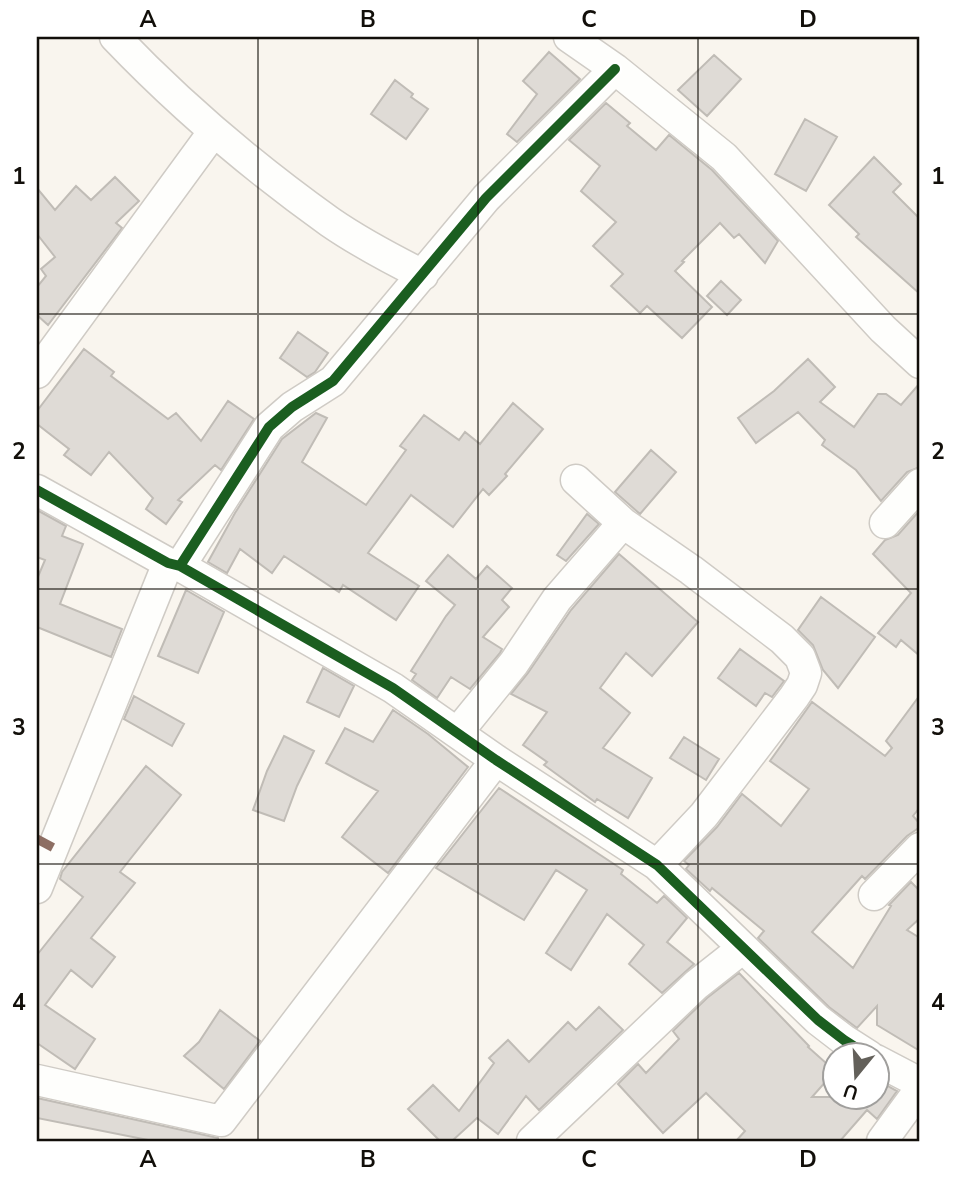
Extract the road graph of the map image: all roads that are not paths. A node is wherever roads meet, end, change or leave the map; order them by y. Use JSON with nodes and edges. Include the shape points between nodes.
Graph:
{"nodes":[{"id":1,"x":116,"y":37,"type":"edge"},
{"id":2,"x":569,"y":37,"type":"edge"},
{"id":3,"x":615,"y":69,"type":"junction"},
{"id":4,"x":214,"y":131,"type":"junction"},
{"id":5,"x":423,"y":275,"type":"junction"},
{"id":6,"x":920,"y":363,"type":"edge"},
{"id":7,"x":37,"y":373,"type":"edge"},
{"id":8,"x":576,"y":480,"type":"dead end"},
{"id":9,"x":920,"y":484,"type":"edge"},
{"id":10,"x":37,"y":490,"type":"edge"},
{"id":11,"x":623,"y":523,"type":"junction"},
{"id":12,"x":885,"y":523,"type":"dead end"},
{"id":13,"x":174,"y":564,"type":"junction"},
{"id":14,"x":458,"y":732,"type":"junction"},
{"id":15,"x":496,"y":760,"type":"junction"},
{"id":16,"x":920,"y":848,"type":"edge"},
{"id":17,"x":657,"y":865,"type":"junction"},
{"id":18,"x":37,"y":888,"type":"edge"},
{"id":19,"x":874,"y":895,"type":"dead end"},
{"id":20,"x":743,"y":948,"type":"junction"},
{"id":21,"x":847,"y":1042,"type":"edge"},
{"id":22,"x":890,"y":1070,"type":"edge"},
{"id":23,"x":37,"y":1080,"type":"edge"},
{"id":24,"x":918,"y":1090,"type":"edge"},
{"id":25,"x":533,"y":1141,"type":"edge"},
{"id":26,"x":882,"y":1141,"type":"edge"}],
"edges":[{"from":1,"to":4,"type":"street"},
{"from":2,"to":3,"type":"street"},
{"from":3,"to":5,"type":"street","via":[[486,198]]},
{"from":3,"to":6,"type":"street","via":[[746,178],[883,329]]},
{"from":4,"to":5,"type":"street","via":[[331,223]]},
{"from":4,"to":7,"type":"street"},
{"from":5,"to":13,"type":"street","via":[[333,381],[269,427]]},
{"from":8,"to":11,"type":"street"},
{"from":9,"to":12,"type":"street"},
{"from":10,"to":13,"type":"street"},
{"from":11,"to":14,"type":"street","via":[[557,598],[514,663]]},
{"from":11,"to":17,"type":"street","via":[[782,639],[800,657],[806,673],[794,697],[704,815]]},
{"from":13,"to":14,"type":"street","via":[[393,688]]},
{"from":13,"to":18,"type":"street"},
{"from":14,"to":15,"type":"street"},
{"from":15,"to":17,"type":"street"},
{"from":15,"to":23,"type":"street","via":[[221,1121]]},
{"from":16,"to":19,"type":"street"},
{"from":17,"to":20,"type":"street"},
{"from":20,"to":21,"type":"street"},
{"from":20,"to":25,"type":"street","via":[[696,985]]},
{"from":22,"to":24,"type":"street"},
{"from":24,"to":26,"type":"street"}]}
